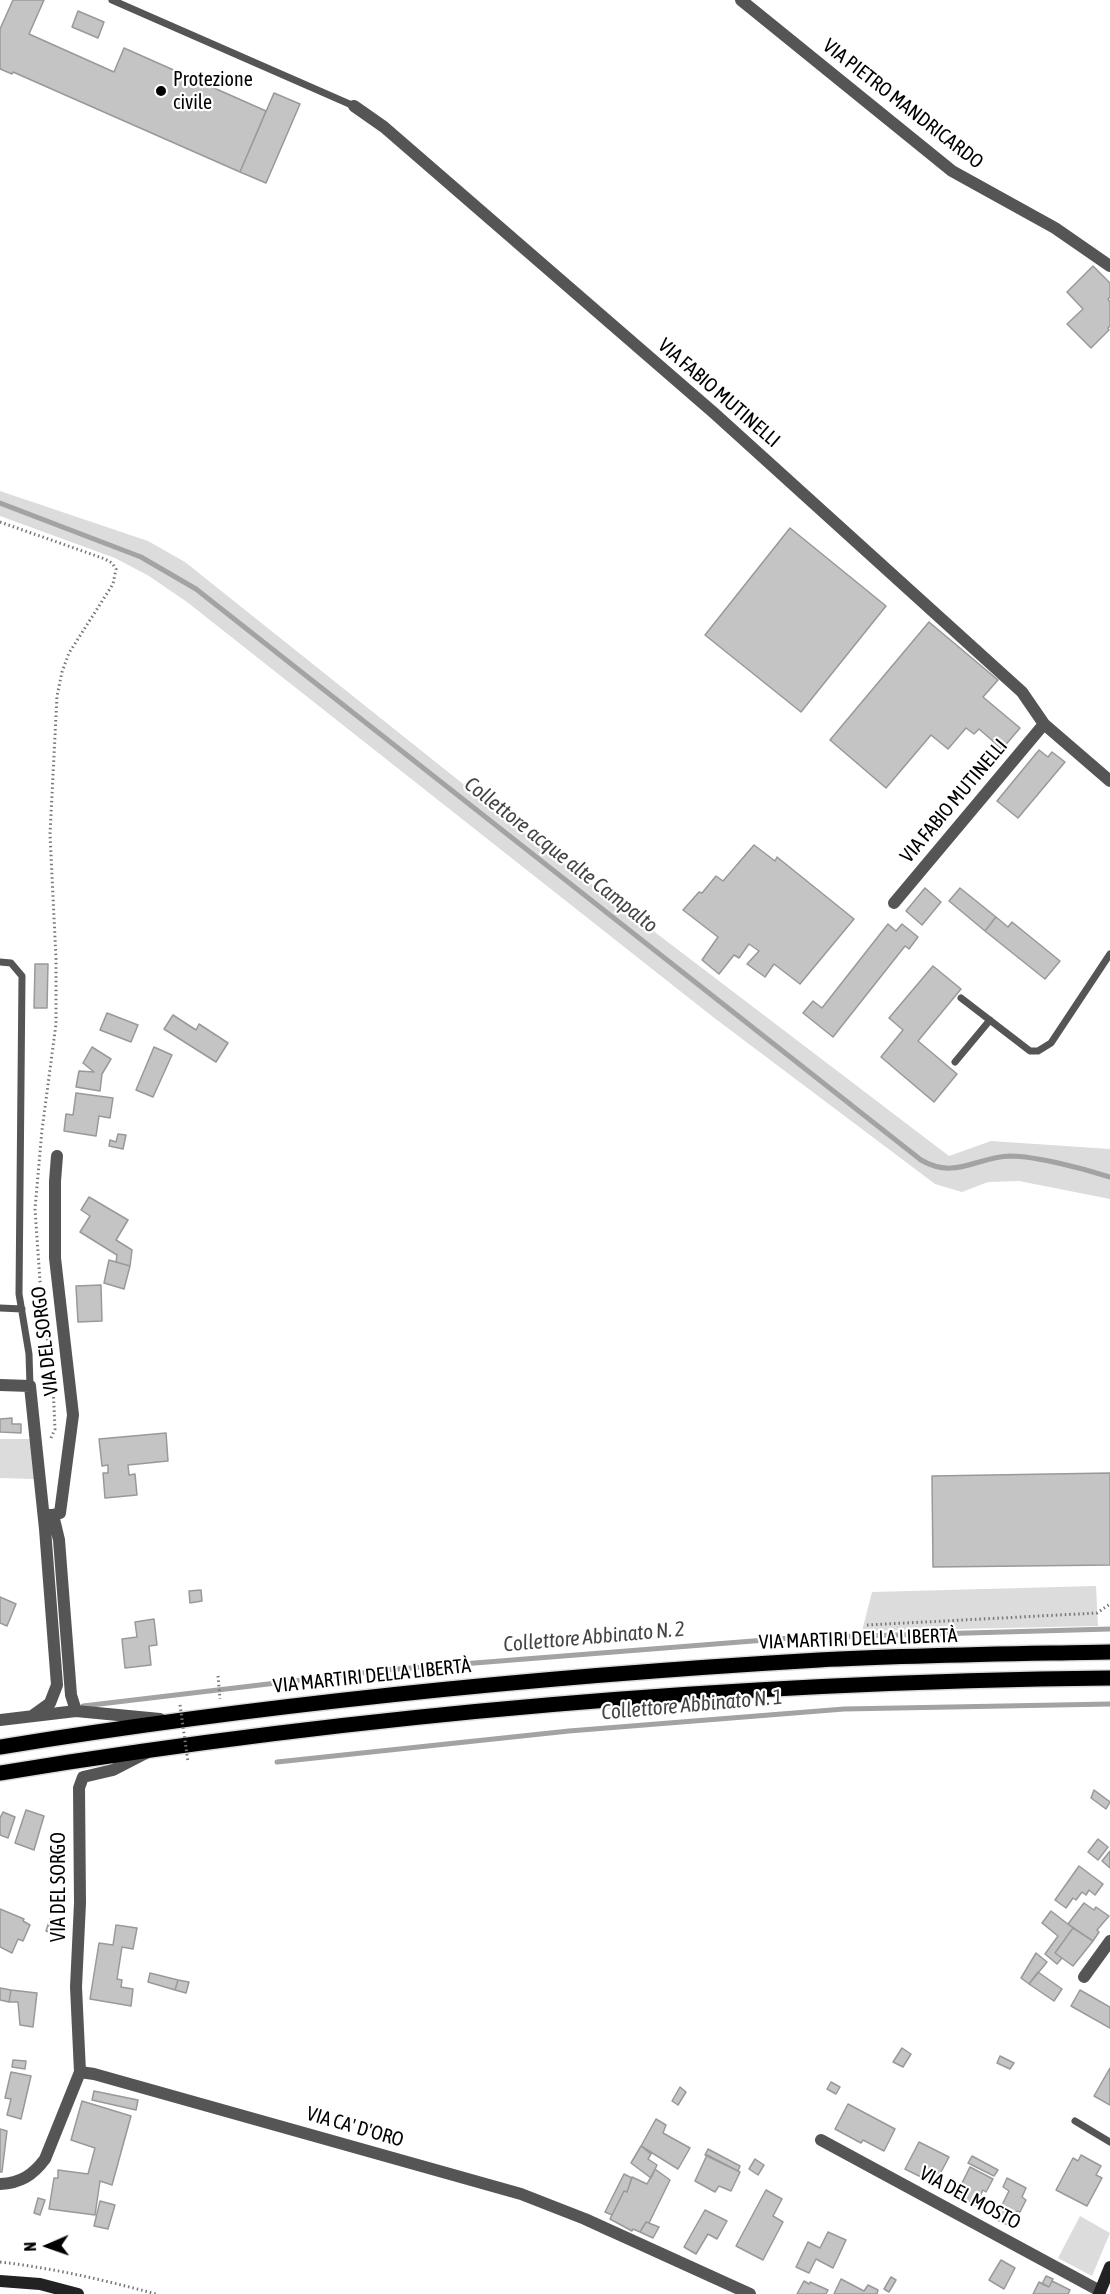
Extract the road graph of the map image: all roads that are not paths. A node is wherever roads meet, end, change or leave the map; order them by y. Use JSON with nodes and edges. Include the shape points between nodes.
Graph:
{"nodes":[{"id":1,"x":112,"y":0,"type":"edge"},
{"id":2,"x":741,"y":0,"type":"edge"},
{"id":3,"x":354,"y":106,"type":"joint"},
{"id":4,"x":1110,"y":266,"type":"edge"},
{"id":5,"x":1044,"y":724,"type":"junction"},
{"id":6,"x":1110,"y":781,"type":"edge"},
{"id":7,"x":894,"y":903,"type":"dead end"},
{"id":8,"x":1110,"y":954,"type":"edge"},
{"id":9,"x":0,"y":962,"type":"edge"},
{"id":10,"x":961,"y":998,"type":"dead end"},
{"id":11,"x":990,"y":1020,"type":"junction"},
{"id":12,"x":955,"y":1062,"type":"dead end"},
{"id":13,"x":57,"y":1156,"type":"dead end"},
{"id":14,"x":0,"y":1308,"type":"edge"},
{"id":15,"x":22,"y":1308,"type":"junction"},
{"id":16,"x":0,"y":1385,"type":"edge"},
{"id":17,"x":30,"y":1386,"type":"junction"},
{"id":18,"x":48,"y":1515,"type":"junction"},
{"id":19,"x":1110,"y":1652,"type":"edge"},
{"id":20,"x":1110,"y":1678,"type":"edge"},
{"id":21,"x":76,"y":1711,"type":"junction"},
{"id":22,"x":32,"y":1716,"type":"junction"},
{"id":23,"x":0,"y":1720,"type":"edge"},
{"id":24,"x":176,"y":1721,"type":"junction"},
{"id":25,"x":86,"y":1733,"type":"junction"},
{"id":26,"x":0,"y":1736,"type":"edge"},
{"id":27,"x":0,"y":1747,"type":"edge"},
{"id":28,"x":151,"y":1750,"type":"junction"},
{"id":29,"x":1,"y":1773,"type":"edge"},
{"id":30,"x":1110,"y":1941,"type":"edge"},
{"id":31,"x":1084,"y":1977,"type":"dead end"},
{"id":32,"x":80,"y":2072,"type":"junction"},
{"id":33,"x":1075,"y":2121,"type":"dead end"},
{"id":34,"x":821,"y":2140,"type":"dead end"},
{"id":35,"x":1110,"y":2142,"type":"edge"},
{"id":36,"x":0,"y":2184,"type":"edge"},
{"id":37,"x":1110,"y":2267,"type":"edge"},
{"id":38,"x":0,"y":2281,"type":"edge"},
{"id":39,"x":1103,"y":2293,"type":"edge"},
{"id":40,"x":78,"y":2294,"type":"edge"},
{"id":41,"x":750,"y":2294,"type":"edge"}],
"edges":[{"from":1,"to":3,"type":"lane"},
{"from":2,"to":4,"type":"street","name":"VIA PIETRO MANDRICARDO","via":[[952,171],[1055,228]]},
{"from":3,"to":5,"type":"street","name":"VIA FABIO MUTINELLI","via":[[393,134],[714,413],[1022,692]]},
{"from":5,"to":6,"type":"street","name":"VIA FABIO MUTINELLI"},
{"from":5,"to":7,"type":"street","name":"VIA FABIO MUTINELLI"},
{"from":8,"to":11,"type":"lane","via":[[1045,1048],[1030,1051]]},
{"from":9,"to":15,"type":"lane","via":[[11,963],[22,976]]},
{"from":10,"to":11,"type":"lane"},
{"from":11,"to":12,"type":"lane"},
{"from":13,"to":18,"type":"street","name":"VIA DEL SORGO","via":[[55,1258],[74,1415],[60,1513]]},
{"from":14,"to":15,"type":"lane"},
{"from":15,"to":17,"type":"lane"},
{"from":16,"to":17,"type":"street","name":"VIA DEL SORGO"},
{"from":17,"to":18,"type":"street","name":"VIA DEL SORGO"},
{"from":18,"to":21,"type":"street","name":"VIA DEL SORGO","via":[[59,1540],[71,1695]]},
{"from":18,"to":22,"type":"street","name":"VIA DEL SORGO","via":[[57,1685],[50,1703]]},
{"from":19,"to":24,"type":"main road","name":"VIA MARTIRI DELLA LIBERTÀ","via":[[822,1660],[636,1672],[424,1691]]},
{"from":20,"to":28,"type":"main road","via":[[823,1686],[638,1697],[426,1716]]},
{"from":21,"to":22,"type":"street"},
{"from":21,"to":24,"type":"street"},
{"from":22,"to":23,"type":"street"},
{"from":24,"to":25,"type":"main road","name":"VIA MARTIRI DELLA LIBERTÀ"},
{"from":25,"to":26,"type":"main road"},
{"from":25,"to":27,"type":"main road","name":"VIA MARTIRI DELLA LIBERTÀ"},
{"from":28,"to":29,"type":"main road"},
{"from":28,"to":32,"type":"street","name":"VIA DEL SORGO","via":[[113,1770],[84,1777],[79,1788],[76,1987]]},
{"from":30,"to":31,"type":"street"},
{"from":32,"to":36,"type":"street","via":[[45,2159],[27,2177]]},
{"from":32,"to":41,"type":"street","name":"VIA CA' D'ORO","via":[[521,2194]]},
{"from":33,"to":35,"type":"lane"},
{"from":34,"to":39,"type":"street","name":"VIA DEL MOSTO"},
{"from":37,"to":39,"type":"street"},
{"from":38,"to":40,"type":"street","via":[[40,2284]]}]}
